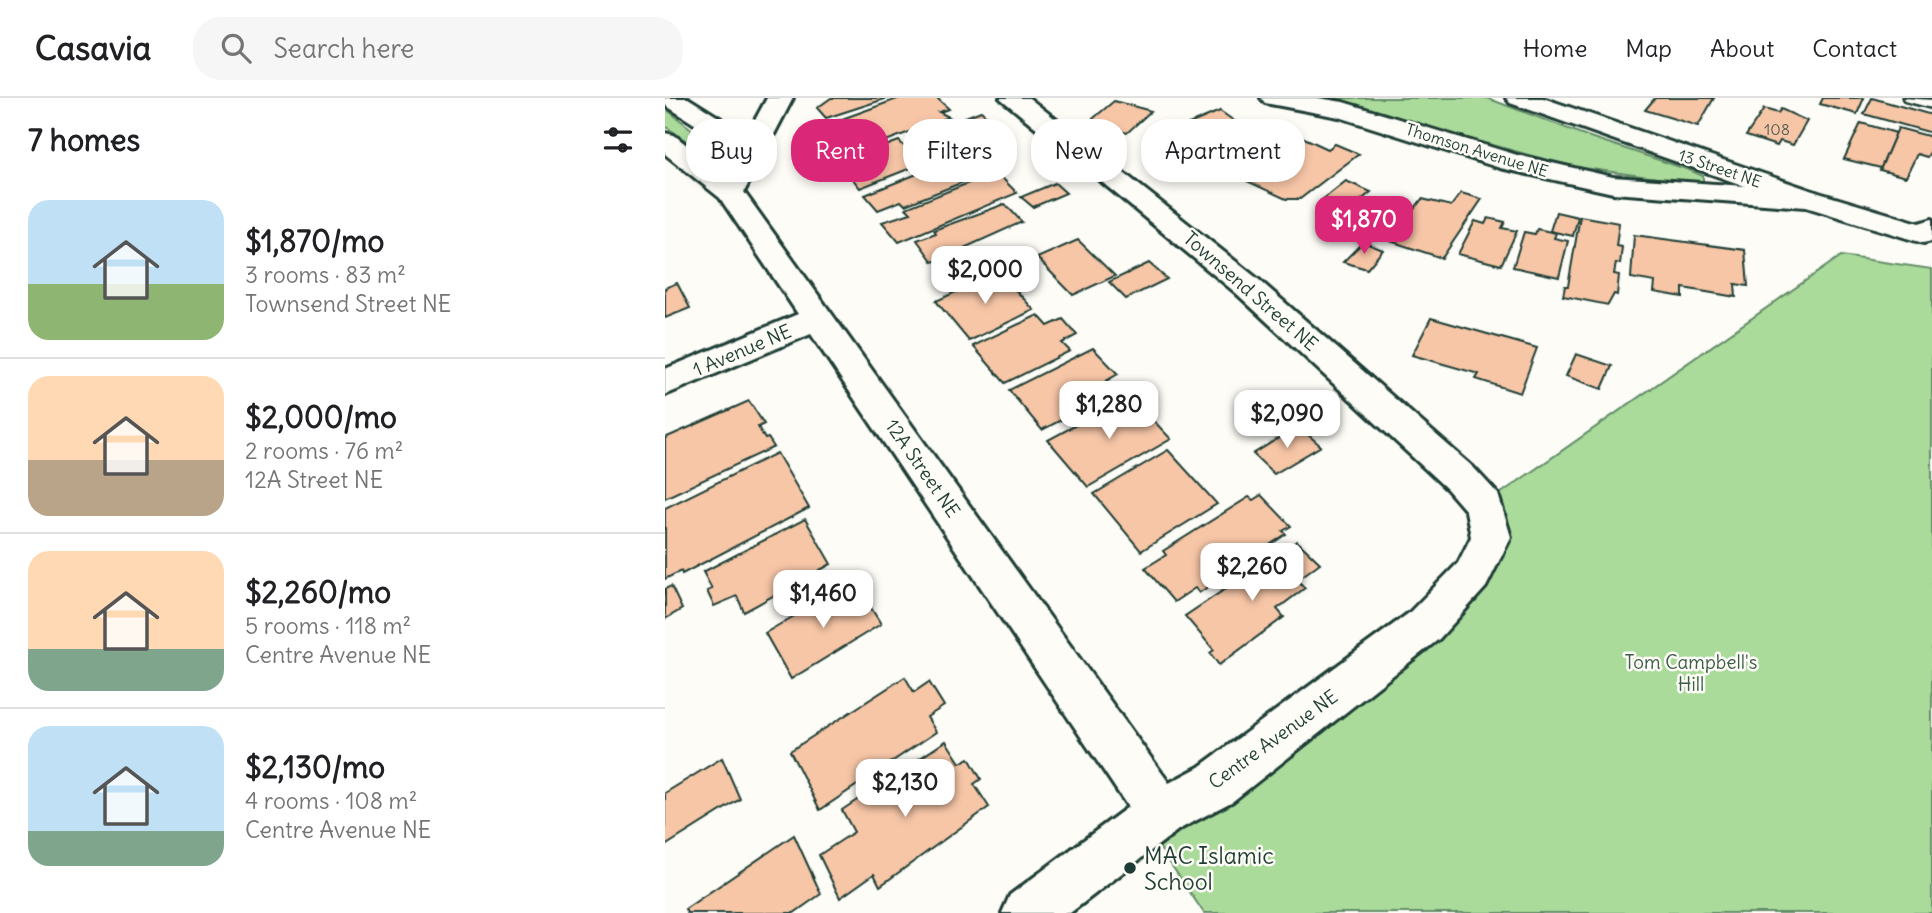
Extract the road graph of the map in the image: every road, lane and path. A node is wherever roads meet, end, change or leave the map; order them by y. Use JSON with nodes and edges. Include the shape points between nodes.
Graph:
{"nodes":[{"id":1,"x":671,"y":98,"type":"edge"},
{"id":2,"x":781,"y":98,"type":"edge"},
{"id":3,"x":1013,"y":98,"type":"edge"},
{"id":4,"x":1274,"y":98,"type":"edge"},
{"id":5,"x":1519,"y":98,"type":"edge"},
{"id":6,"x":1910,"y":98,"type":"edge"},
{"id":7,"x":1932,"y":104,"type":"edge"},
{"id":8,"x":704,"y":119,"type":"edge"},
{"id":9,"x":769,"y":119,"type":"edge"},
{"id":10,"x":665,"y":141,"type":"edge"},
{"id":11,"x":735,"y":182,"type":"edge"},
{"id":12,"x":730,"y":192,"type":"junction"},
{"id":13,"x":1809,"y":199,"type":"junction"},
{"id":14,"x":1928,"y":231,"type":"edge"},
{"id":15,"x":820,"y":317,"type":"junction"},
{"id":16,"x":665,"y":383,"type":"edge"},
{"id":17,"x":1491,"y":537,"type":"joint"},
{"id":18,"x":1161,"y":813,"type":"junction"},
{"id":19,"x":1028,"y":913,"type":"edge"}],
"edges":[{"from":1,"to":8,"type":"street"},
{"from":2,"to":9,"type":"street"},
{"from":3,"to":17,"type":"street","name":"Townsend Street NE","via":[[1247,286],[1459,478],[1483,505]]},
{"from":4,"to":13,"type":"street","name":"Thomson Avenue NE","via":[[1343,110],[1510,162],[1613,185]]},
{"from":5,"to":13,"type":"street","name":"13 Street NE"},
{"from":6,"to":7,"type":"lane"},
{"from":10,"to":12,"type":"street","name":"12A Street NE"},
{"from":11,"to":12,"type":"street"},
{"from":12,"to":15,"type":"street","name":"12A Street NE"},
{"from":13,"to":14,"type":"street","name":"13 Street NE"},
{"from":15,"to":16,"type":"street","name":"1 Avenue NE"},
{"from":15,"to":18,"type":"street","name":"12A Street NE"},
{"from":17,"to":18,"type":"street","name":"Centre Avenue NE","via":[[1472,575],[1424,626],[1216,784]]},
{"from":18,"to":19,"type":"street","name":"Centre Avenue NE"}]}
